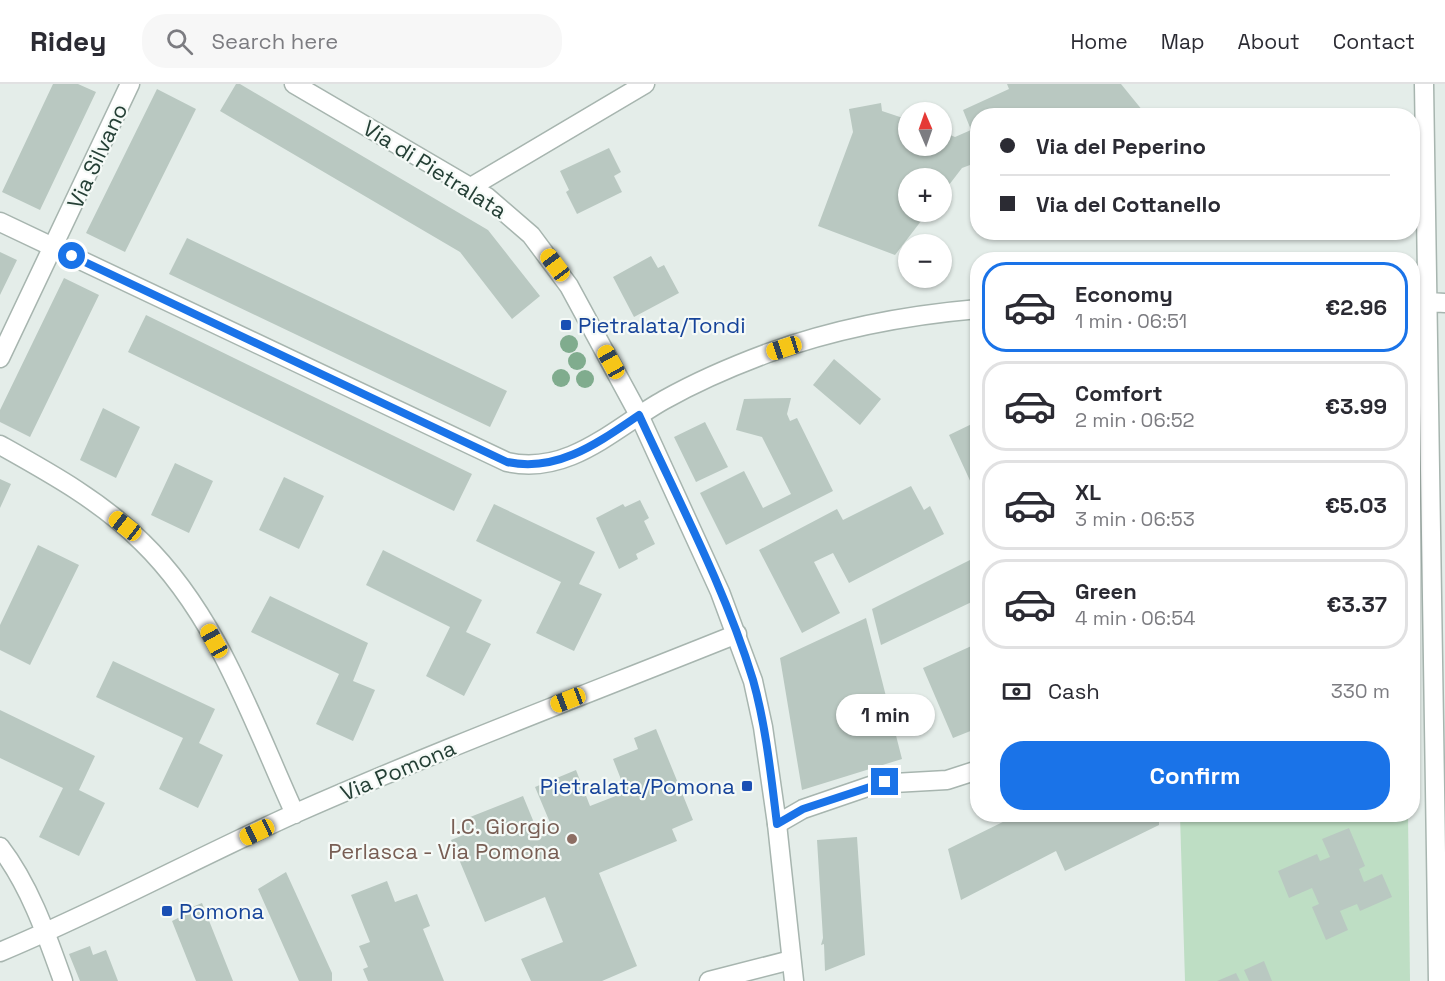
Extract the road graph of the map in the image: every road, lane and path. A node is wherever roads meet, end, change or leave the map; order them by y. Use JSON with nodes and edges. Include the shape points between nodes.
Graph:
{"nodes":[{"id":1,"x":130,"y":84,"type":"edge"},
{"id":2,"x":294,"y":84,"type":"edge"},
{"id":3,"x":645,"y":84,"type":"edge"},
{"id":4,"x":1424,"y":84,"type":"edge"},
{"id":5,"x":471,"y":187,"type":"junction"},
{"id":6,"x":0,"y":222,"type":"edge"},
{"id":7,"x":54,"y":248,"type":"junction"},
{"id":8,"x":1428,"y":302,"type":"edge"},
{"id":9,"x":970,"y":310,"type":"edge"},
{"id":10,"x":0,"y":358,"type":"edge"},
{"id":11,"x":639,"y":415,"type":"junction"},
{"id":12,"x":0,"y":446,"type":"edge"},
{"id":13,"x":737,"y":634,"type":"junction"},
{"id":14,"x":970,"y":773,"type":"edge"},
{"id":15,"x":1439,"y":790,"type":"edge"},
{"id":16,"x":295,"y":814,"type":"junction"},
{"id":17,"x":777,"y":824,"type":"junction"},
{"id":18,"x":0,"y":847,"type":"edge"},
{"id":19,"x":45,"y":933,"type":"junction"},
{"id":20,"x":0,"y":952,"type":"edge"},
{"id":21,"x":791,"y":960,"type":"junction"},
{"id":22,"x":63,"y":981,"type":"edge"},
{"id":23,"x":709,"y":981,"type":"edge"},
{"id":24,"x":794,"y":981,"type":"edge"},
{"id":25,"x":1438,"y":981,"type":"edge"}],
"edges":[{"from":1,"to":7,"type":"street","name":"Via Silvano"},
{"from":2,"to":5,"type":"street","name":"Via di Pietralata"},
{"from":3,"to":5,"type":"street"},
{"from":4,"to":8,"type":"street"},
{"from":5,"to":11,"type":"street","name":"Via di Pietralata","via":[[521,224],[555,265]]},
{"from":6,"to":7,"type":"street"},
{"from":7,"to":10,"type":"street","name":"Via Silvano"},
{"from":7,"to":11,"type":"street","via":[[507,462],[538,465],[566,458]]},
{"from":8,"to":15,"type":"street"},
{"from":9,"to":11,"type":"street","via":[[887,322],[790,346],[726,370]]},
{"from":11,"to":13,"type":"street","name":"Via di Pietralata"},
{"from":12,"to":16,"type":"street","via":[[92,501],[125,526],[163,564],[231,670]]},
{"from":13,"to":16,"type":"street","name":"Via Pomona","via":[[504,725]]},
{"from":13,"to":17,"type":"street","name":"Via di Pietralata","via":[[764,727]]},
{"from":14,"to":17,"type":"street","via":[[947,780],[876,783],[803,809]]},
{"from":15,"to":25,"type":"street"},
{"from":16,"to":19,"type":"street","name":"Via Pomona"},
{"from":17,"to":21,"type":"street","name":"Via di Pietralata"},
{"from":18,"to":19,"type":"street"},
{"from":19,"to":20,"type":"street","name":"Via Pomona"},
{"from":19,"to":22,"type":"street"},
{"from":21,"to":23,"type":"street"},
{"from":21,"to":24,"type":"street","name":"Via di Pietralata"}]}
